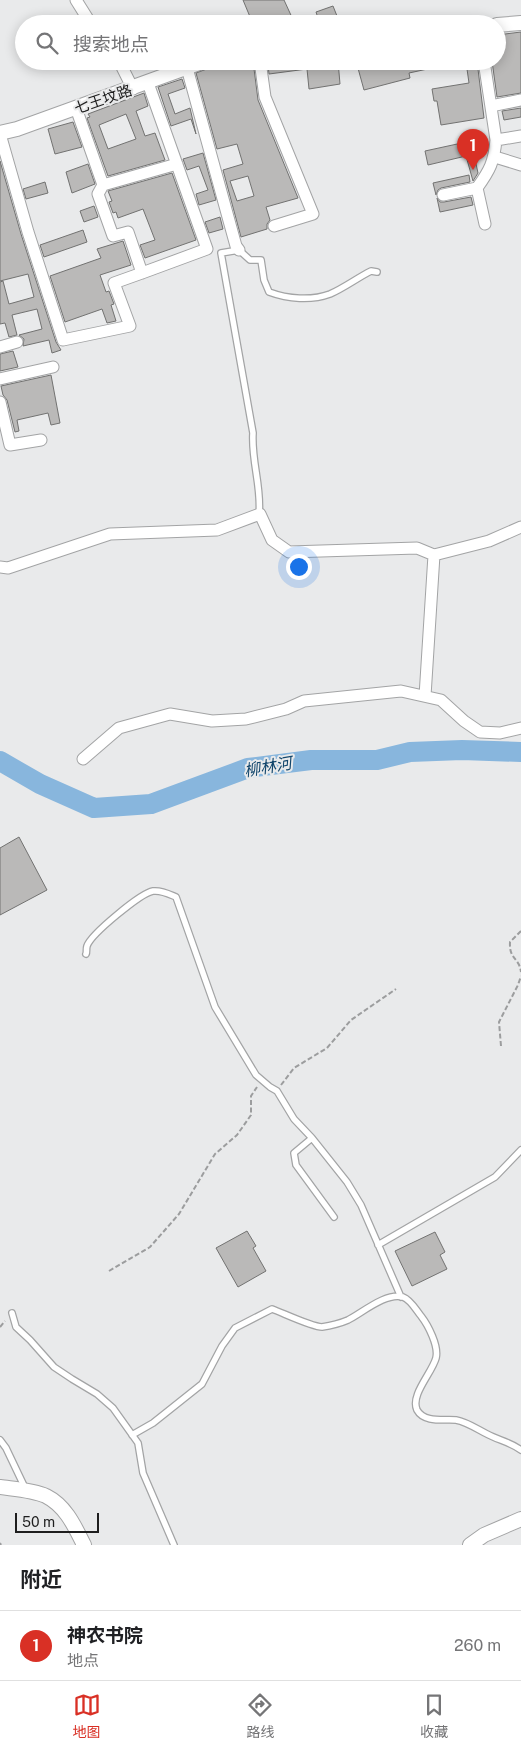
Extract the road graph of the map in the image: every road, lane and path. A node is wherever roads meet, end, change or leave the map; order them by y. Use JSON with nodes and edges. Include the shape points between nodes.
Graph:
{"nodes":[{"id":1,"x":76,"y":0,"type":"edge"},
{"id":2,"x":85,"y":15,"type":"edge"},
{"id":3,"x":521,"y":23,"type":"edge"},
{"id":4,"x":506,"y":24,"type":"edge"},
{"id":5,"x":124,"y":70,"type":"edge"},
{"id":6,"x":182,"y":70,"type":"edge"},
{"id":7,"x":188,"y":70,"type":"edge"},
{"id":8,"x":261,"y":70,"type":"edge"},
{"id":9,"x":485,"y":70,"type":"edge"},
{"id":10,"x":148,"y":83,"type":"junction"},
{"id":11,"x":133,"y":88,"type":"junction"},
{"id":12,"x":521,"y":100,"type":"edge"},
{"id":13,"x":491,"y":106,"type":"junction"},
{"id":14,"x":76,"y":108,"type":"junction"},
{"id":15,"x":0,"y":133,"type":"edge"},
{"id":16,"x":521,"y":136,"type":"edge"},
{"id":17,"x":496,"y":140,"type":"junction"},
{"id":18,"x":495,"y":158,"type":"junction"},
{"id":19,"x":178,"y":164,"type":"junction"},
{"id":20,"x":521,"y":164,"type":"edge"},
{"id":21,"x":103,"y":185,"type":"junction"},
{"id":22,"x":477,"y":188,"type":"junction"},
{"id":23,"x":443,"y":196,"type":"dead end"},
{"id":24,"x":485,"y":224,"type":"dead end"},
{"id":25,"x":274,"y":226,"type":"dead end"},
{"id":26,"x":239,"y":250,"type":"junction"},
{"id":27,"x":377,"y":272,"type":"dead end"},
{"id":28,"x":142,"y":273,"type":"junction"},
{"id":29,"x":17,"y":342,"type":"dead end"},
{"id":30,"x":0,"y":347,"type":"edge"},
{"id":31,"x":53,"y":367,"type":"dead end"},
{"id":32,"x":0,"y":379,"type":"edge"},
{"id":33,"x":0,"y":402,"type":"edge"},
{"id":34,"x":41,"y":440,"type":"dead end"},
{"id":35,"x":259,"y":515,"type":"junction"},
{"id":36,"x":521,"y":527,"type":"edge"},
{"id":37,"x":434,"y":555,"type":"junction"},
{"id":38,"x":0,"y":567,"type":"edge"},
{"id":39,"x":425,"y":696,"type":"junction"},
{"id":40,"x":521,"y":728,"type":"edge"},
{"id":41,"x":84,"y":758,"type":"dead end"},
{"id":42,"x":521,"y":930,"type":"edge"},
{"id":43,"x":86,"y":954,"type":"dead end"},
{"id":44,"x":521,"y":972,"type":"edge"},
{"id":45,"x":521,"y":976,"type":"edge"},
{"id":46,"x":396,"y":989,"type":"dead end"},
{"id":47,"x":501,"y":1046,"type":"dead end"},
{"id":48,"x":263,"y":1081,"type":"junction"},
{"id":49,"x":276,"y":1091,"type":"junction"},
{"id":50,"x":312,"y":1138,"type":"junction"},
{"id":51,"x":521,"y":1150,"type":"edge"},
{"id":52,"x":334,"y":1218,"type":"dead end"},
{"id":53,"x":378,"y":1245,"type":"junction"},
{"id":54,"x":109,"y":1271,"type":"dead end"},
{"id":55,"x":401,"y":1297,"type":"junction"},
{"id":56,"x":12,"y":1313,"type":"dead end"},
{"id":57,"x":132,"y":1435,"type":"junction"},
{"id":58,"x":0,"y":1440,"type":"edge"},
{"id":59,"x":521,"y":1450,"type":"edge"},
{"id":60,"x":0,"y":1487,"type":"edge"},
{"id":61,"x":27,"y":1492,"type":"junction"},
{"id":62,"x":521,"y":1518,"type":"edge"},
{"id":63,"x":84,"y":1545,"type":"edge"},
{"id":64,"x":174,"y":1545,"type":"edge"},
{"id":65,"x":470,"y":1545,"type":"edge"}],
"edges":[{"from":1,"to":2,"type":"street"},
{"from":3,"to":4,"type":"street"},
{"from":5,"to":11,"type":"street"},
{"from":6,"to":10,"type":"street","name":"七王坟路"},
{"from":7,"to":26,"type":"street"},
{"from":8,"to":25,"type":"street","via":[[265,97],[313,214]]},
{"from":9,"to":13,"type":"street"},
{"from":10,"to":11,"type":"street","name":"七王坟路"},
{"from":10,"to":19,"type":"street"},
{"from":11,"to":14,"type":"street","name":"七王坟路"},
{"from":12,"to":13,"type":"street"},
{"from":13,"to":17,"type":"street"},
{"from":14,"to":15,"type":"street","name":"七王坟路"},
{"from":14,"to":21,"type":"street"},
{"from":15,"to":28,"type":"street","via":[[63,340],[130,326],[114,283]]},
{"from":16,"to":17,"type":"street"},
{"from":17,"to":18,"type":"street"},
{"from":18,"to":20,"type":"street"},
{"from":18,"to":22,"type":"street"},
{"from":19,"to":21,"type":"street"},
{"from":19,"to":28,"type":"street","via":[[207,249]]},
{"from":21,"to":28,"type":"street","via":[[98,194],[114,236],[128,232]]},
{"from":22,"to":23,"type":"street"},
{"from":22,"to":24,"type":"street"},
{"from":26,"to":27,"type":"lane","via":[[250,260],[261,260],[269,292],[284,297],[318,298],[371,271]]},
{"from":26,"to":35,"type":"lane","via":[[221,253],[253,433]]},
{"from":29,"to":30,"type":"street"},
{"from":31,"to":32,"type":"street"},
{"from":33,"to":34,"type":"street","via":[[10,445]]},
{"from":35,"to":37,"type":"street","via":[[272,540],[289,552],[417,548]]},
{"from":35,"to":38,"type":"street","via":[[217,530],[110,534],[8,568]]},
{"from":36,"to":37,"type":"street","via":[[489,541]]},
{"from":37,"to":39,"type":"street"},
{"from":39,"to":40,"type":"street","via":[[441,700],[480,732],[500,733]]},
{"from":39,"to":41,"type":"street","via":[[401,691],[304,701],[246,719],[212,721],[170,714],[119,728]]},
{"from":42,"to":44,"type":"path","via":[[510,942],[509,951]]},
{"from":43,"to":48,"type":"lane","via":[[87,946],[100,929],[142,896],[153,891],[176,897],[215,1007],[256,1075]]},
{"from":45,"to":47,"type":"path","via":[[499,1022]]},
{"from":46,"to":49,"type":"path","via":[[351,1020],[327,1048],[294,1068]]},
{"from":48,"to":49,"type":"lane"},
{"from":48,"to":54,"type":"path","via":[[251,1096],[251,1115],[237,1135],[215,1154],[179,1214],[150,1247]]},
{"from":49,"to":50,"type":"lane","via":[[294,1119]]},
{"from":50,"to":52,"type":"lane","via":[[294,1153],[296,1165]]},
{"from":50,"to":53,"type":"lane","via":[[347,1182]]},
{"from":51,"to":53,"type":"lane","via":[[495,1177]]},
{"from":53,"to":55,"type":"lane"},
{"from":55,"to":57,"type":"lane","via":[[388,1298],[347,1320],[321,1327],[272,1309],[234,1328],[202,1384],[153,1423]]},
{"from":55,"to":59,"type":"lane","via":[[426,1321],[437,1356],[416,1399],[417,1409],[431,1419],[456,1420],[474,1426]]},
{"from":56,"to":57,"type":"lane","via":[[16,1327],[54,1367],[97,1394],[113,1408]]},
{"from":57,"to":64,"type":"lane","via":[[138,1443],[142,1473]]},
{"from":58,"to":61,"type":"lane"},
{"from":60,"to":61,"type":"street"},
{"from":61,"to":63,"type":"street","via":[[46,1496],[58,1504],[73,1522]]},
{"from":62,"to":65,"type":"street"}]}
